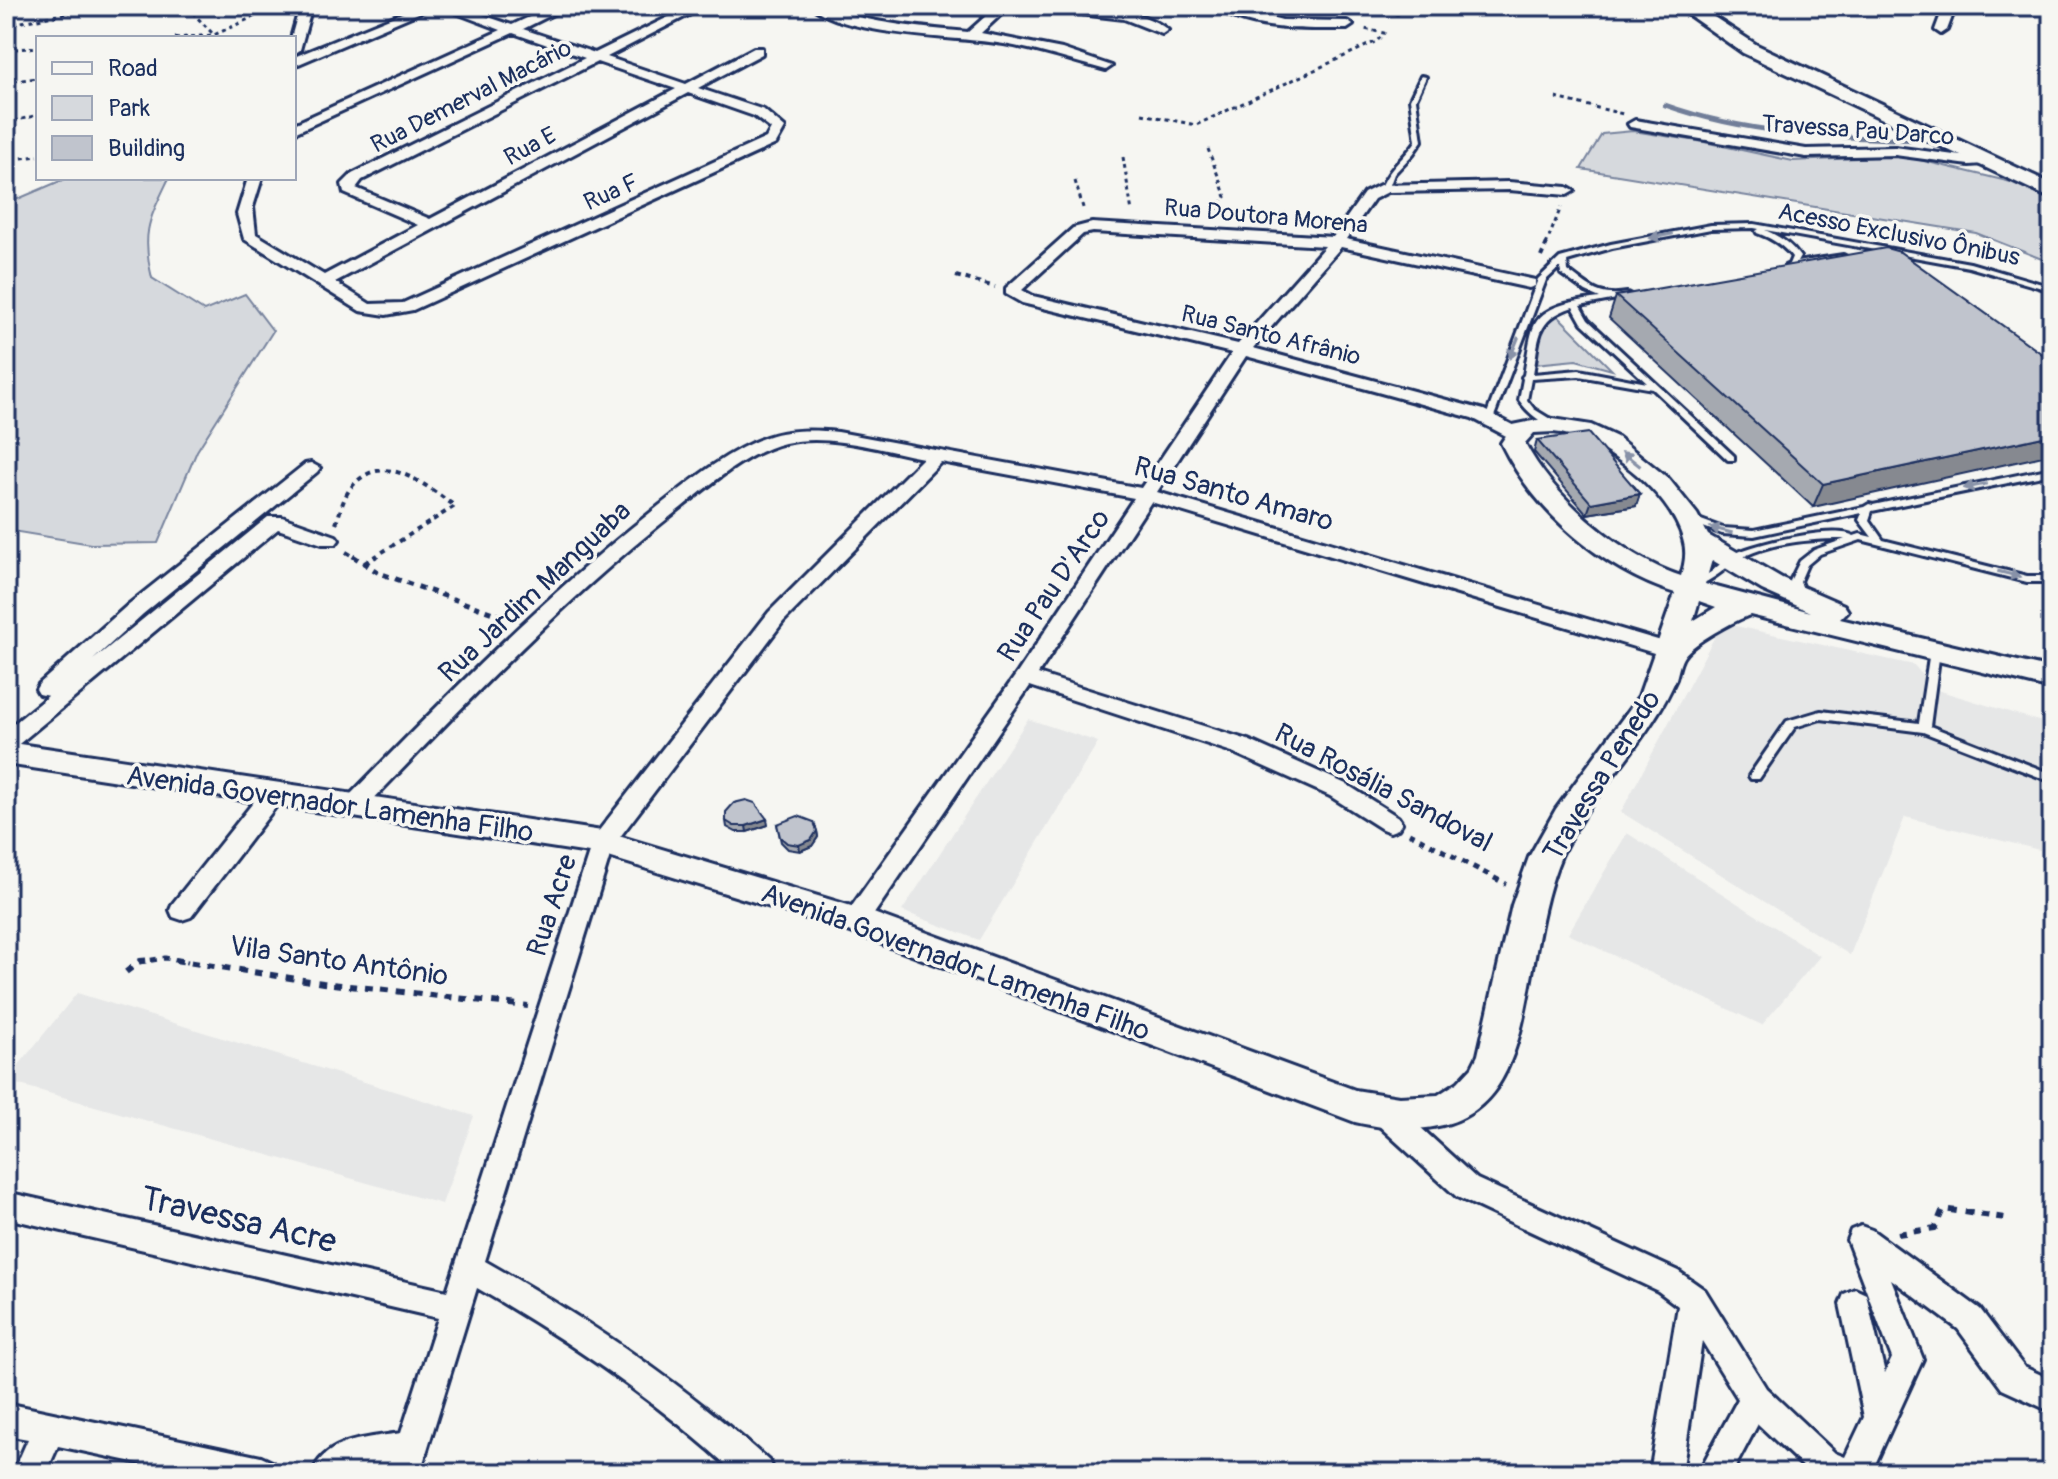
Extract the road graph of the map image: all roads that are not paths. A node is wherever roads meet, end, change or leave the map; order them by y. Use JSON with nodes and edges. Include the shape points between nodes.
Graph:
{"nodes":[{"id":1,"x":306,"y":6,"type":"edge"},
{"id":2,"x":429,"y":6,"type":"edge"},
{"id":3,"x":444,"y":6,"type":"edge"},
{"id":4,"x":563,"y":6,"type":"edge"},
{"id":5,"x":700,"y":6,"type":"edge"},
{"id":6,"x":817,"y":6,"type":"edge"},
{"id":7,"x":1004,"y":6,"type":"edge"},
{"id":8,"x":1045,"y":6,"type":"edge"},
{"id":9,"x":1220,"y":6,"type":"edge"},
{"id":10,"x":1685,"y":6,"type":"edge"},
{"id":11,"x":1700,"y":6,"type":"edge"},
{"id":12,"x":1950,"y":6,"type":"edge"},
{"id":13,"x":1347,"y":25,"type":"road end"},
{"id":14,"x":511,"y":29,"type":"junction"},
{"id":15,"x":1162,"y":30,"type":"dead end"},
{"id":16,"x":1941,"y":30,"type":"dead end"},
{"id":17,"x":971,"y":36,"type":"junction"},
{"id":18,"x":296,"y":43,"type":"edge"},
{"id":19,"x":758,"y":51,"type":"dead end"},
{"id":20,"x":597,"y":57,"type":"junction"},
{"id":21,"x":296,"y":61,"type":"edge"},
{"id":22,"x":1106,"y":66,"type":"dead end"},
{"id":23,"x":1423,"y":77,"type":"dead end"},
{"id":24,"x":688,"y":87,"type":"junction"},
{"id":25,"x":1635,"y":124,"type":"dead end"},
{"id":26,"x":296,"y":128,"type":"edge"},
{"id":27,"x":1984,"y":160,"type":"junction"},
{"id":28,"x":254,"y":180,"type":"edge"},
{"id":29,"x":2052,"y":181,"type":"edge"},
{"id":30,"x":1385,"y":188,"type":"junction"},
{"id":31,"x":1567,"y":191,"type":"dead end"},
{"id":32,"x":2052,"y":192,"type":"edge"},
{"id":33,"x":428,"y":224,"type":"junction"},
{"id":34,"x":1738,"y":226,"type":"junction"},
{"id":35,"x":1337,"y":242,"type":"junction"},
{"id":36,"x":1853,"y":258,"type":"edge"},
{"id":37,"x":1563,"y":260,"type":"junction"},
{"id":38,"x":1792,"y":265,"type":"junction"},
{"id":39,"x":1777,"y":268,"type":"edge"},
{"id":40,"x":323,"y":282,"type":"junction"},
{"id":41,"x":1529,"y":283,"type":"dead end"},
{"id":42,"x":2052,"y":289,"type":"edge"},
{"id":43,"x":1012,"y":291,"type":"joint"},
{"id":44,"x":1640,"y":293,"type":"edge"},
{"id":45,"x":1609,"y":298,"type":"junction"},
{"id":46,"x":1575,"y":304,"type":"junction"},
{"id":47,"x":1242,"y":350,"type":"junction"},
{"id":48,"x":1526,"y":377,"type":"junction"},
{"id":49,"x":1655,"y":388,"type":"junction"},
{"id":50,"x":1489,"y":419,"type":"junction"},
{"id":51,"x":1556,"y":425,"type":"junction"},
{"id":52,"x":1516,"y":434,"type":"junction"},
{"id":53,"x":772,"y":441,"type":"joint"},
{"id":54,"x":936,"y":456,"type":"junction"},
{"id":55,"x":1731,"y":458,"type":"dead end"},
{"id":56,"x":311,"y":468,"type":"dead end"},
{"id":57,"x":2052,"y":471,"type":"edge"},
{"id":58,"x":1147,"y":495,"type":"junction"},
{"id":59,"x":1869,"y":507,"type":"junction"},
{"id":60,"x":1691,"y":528,"type":"junction"},
{"id":61,"x":1860,"y":537,"type":"junction"},
{"id":62,"x":329,"y":540,"type":"road end"},
{"id":63,"x":1883,"y":541,"type":"junction"},
{"id":64,"x":1731,"y":559,"type":"junction"},
{"id":65,"x":1693,"y":577,"type":"junction"},
{"id":66,"x":2052,"y":579,"type":"edge"},
{"id":67,"x":1803,"y":598,"type":"junction"},
{"id":68,"x":1750,"y":606,"type":"junction"},
{"id":69,"x":1834,"y":611,"type":"junction"},
{"id":70,"x":1671,"y":651,"type":"junction"},
{"id":71,"x":1935,"y":651,"type":"junction"},
{"id":72,"x":2052,"y":660,"type":"edge"},
{"id":73,"x":1025,"y":677,"type":"junction"},
{"id":74,"x":2052,"y":679,"type":"edge"},
{"id":75,"x":6,"y":722,"type":"edge"},
{"id":76,"x":1924,"y":728,"type":"junction"},
{"id":77,"x":7,"y":752,"type":"edge"},
{"id":78,"x":1755,"y":776,"type":"dead end"},
{"id":79,"x":2052,"y":778,"type":"edge"},
{"id":80,"x":272,"y":795,"type":"junction"},
{"id":81,"x":353,"y":806,"type":"junction"},
{"id":82,"x":1390,"y":823,"type":"road end"},
{"id":83,"x":602,"y":843,"type":"junction"},
{"id":84,"x":182,"y":910,"type":"dead end"},
{"id":85,"x":856,"y":920,"type":"junction"},
{"id":86,"x":1386,"y":1114,"type":"junction"},
{"id":87,"x":1425,"y":1115,"type":"joint"},
{"id":88,"x":6,"y":1205,"type":"edge"},
{"id":89,"x":469,"y":1267,"type":"junction"},
{"id":90,"x":1694,"y":1300,"type":"junction"},
{"id":91,"x":1855,"y":1304,"type":"dead end"},
{"id":92,"x":455,"y":1307,"type":"junction"},
{"id":93,"x":2052,"y":1396,"type":"edge"},
{"id":94,"x":1755,"y":1399,"type":"junction"},
{"id":95,"x":1880,"y":1418,"type":"junction"},
{"id":96,"x":6,"y":1419,"type":"edge"},
{"id":97,"x":50,"y":1428,"type":"junction"},
{"id":98,"x":408,"y":1460,"type":"edge"},
{"id":99,"x":29,"y":1473,"type":"edge"},
{"id":100,"x":261,"y":1473,"type":"edge"},
{"id":101,"x":328,"y":1473,"type":"edge"},
{"id":102,"x":759,"y":1473,"type":"edge"},
{"id":103,"x":1666,"y":1473,"type":"edge"},
{"id":104,"x":1714,"y":1473,"type":"edge"},
{"id":105,"x":1845,"y":1473,"type":"edge"},
{"id":106,"x":1854,"y":1473,"type":"edge"}],
"edges":[{"from":1,"to":18,"type":"street"},
{"from":2,"to":21,"type":"street"},
{"from":3,"to":14,"type":"street"},
{"from":4,"to":14,"type":"street"},
{"from":5,"to":20,"type":"street","name":"Rua Demerval Macário"},
{"from":6,"to":17,"type":"street","via":[[832,14],[923,33]]},
{"from":7,"to":17,"type":"street"},
{"from":8,"to":15,"type":"street","via":[[1126,16]]},
{"from":9,"to":13,"type":"street","via":[[1267,23]]},
{"from":10,"to":27,"type":"main road","via":[[1750,49]]},
{"from":11,"to":29,"type":"main road","via":[[1799,63]]},
{"from":12,"to":16,"type":"street"},
{"from":14,"to":20,"type":"street"},
{"from":14,"to":26,"type":"street"},
{"from":17,"to":22,"type":"street"},
{"from":19,"to":24,"type":"street","name":"Rua E"},
{"from":20,"to":24,"type":"street"},
{"from":20,"to":33,"type":"street","name":"Rua Demerval Macário","via":[[349,184],[356,195]]},
{"from":23,"to":30,"type":"lane","via":[[1413,99],[1419,141]]},
{"from":24,"to":33,"type":"street","name":"Rua E"},
{"from":24,"to":40,"type":"street","name":"Rua F","via":[[759,113],[778,128],[771,141],[407,307],[366,308]]},
{"from":25,"to":27,"type":"street","name":"Travessa Pau Darco","via":[[1796,152],[1886,151]]},
{"from":27,"to":32,"type":"main road"},
{"from":28,"to":40,"type":"street","via":[[244,206],[249,236]]},
{"from":30,"to":31,"type":"street","via":[[1509,186]]},
{"from":30,"to":35,"type":"street","name":"Rua Pau D'Arco","via":[[1369,196]]},
{"from":33,"to":40,"type":"street","name":"Rua E"},
{"from":34,"to":37,"type":"lane","name":"Acesso Exclusivo Ônibus","one_way":true,"via":[[1611,246]]},
{"from":34,"to":38,"type":"lane","name":"Acesso Exclusivo Ônibus","via":[[1781,241],[1796,257]]},
{"from":34,"to":42,"type":"lane","name":"Acesso Exclusivo Ônibus","via":[[1970,265]]},
{"from":35,"to":41,"type":"street","name":"Rua Doutora Morena"},
{"from":35,"to":43,"type":"street","name":"Rua Doutora Morena","via":[[1092,227],[1078,231]]},
{"from":35,"to":47,"type":"street","name":"Rua Pau D'Arco"},
{"from":36,"to":38,"type":"lane","name":"Acesso Exclusivo Ônibus"},
{"from":37,"to":45,"type":"lane","via":[[1564,272],[1573,280]]},
{"from":37,"to":50,"type":"lane","one_way":true,"via":[[1542,279]]},
{"from":38,"to":39,"type":"lane","name":"Acesso Exclusivo Ônibus"},
{"from":43,"to":47,"type":"street","name":"Rua Santo Afrânio","via":[[1028,300]]},
{"from":44,"to":45,"type":"lane"},
{"from":45,"to":46,"type":"lane"},
{"from":46,"to":48,"type":"lane","via":[[1555,309],[1538,326]]},
{"from":46,"to":49,"type":"lane","via":[[1585,321]]},
{"from":47,"to":50,"type":"street","name":"Rua Santo Afrânio"},
{"from":47,"to":58,"type":"street","name":"Rua Pau D'Arco"},
{"from":48,"to":49,"type":"lane","via":[[1579,373]]},
{"from":48,"to":51,"type":"lane","via":[[1525,404]]},
{"from":49,"to":55,"type":"lane"},
{"from":50,"to":52,"type":"street","name":"Rua Santo Afrânio"},
{"from":51,"to":52,"type":"street"},
{"from":60,"to":51,"type":"street","one_way":true,"via":[[1647,472],[1607,440]]},
{"from":52,"to":65,"type":"street","via":[[1517,455],[1566,510],[1635,566],[1660,577]]},
{"from":53,"to":54,"type":"street","name":"Rua Santo Amaro","via":[[824,435]]},
{"from":53,"to":81,"type":"street","name":"Rua Jardim Manguaba","via":[[720,469],[619,546],[529,627]]},
{"from":54,"to":58,"type":"street","name":"Rua Santo Amaro"},
{"from":54,"to":83,"type":"street","name":"Rua Acre","via":[[776,617]]},
{"from":56,"to":75,"type":"street"},
{"from":57,"to":59,"type":"lane","one_way":true},
{"from":58,"to":70,"type":"street","name":"Rua Santo Amaro"},
{"from":58,"to":73,"type":"street","name":"Rua Pau D'Arco"},
{"from":59,"to":60,"type":"lane","one_way":true,"via":[[1743,534]]},
{"from":59,"to":63,"type":"lane","via":[[1866,526]]},
{"from":60,"to":64,"type":"street"},
{"from":60,"to":65,"type":"street","name":"Travessa Penedo"},
{"from":61,"to":63,"type":"lane"},
{"from":61,"to":64,"type":"lane","via":[[1828,536],[1754,549]]},
{"from":61,"to":67,"type":"lane","via":[[1817,552],[1803,563],[1795,581]]},
{"from":62,"to":77,"type":"street","via":[[275,521]]},
{"from":63,"to":66,"type":"lane","one_way":true,"via":[[2027,579]]},
{"from":64,"to":65,"type":"lane","via":[[1710,579]]},
{"from":64,"to":67,"type":"street"},
{"from":65,"to":68,"type":"street","via":[[1720,599]]},
{"from":65,"to":69,"type":"street"},
{"from":65,"to":70,"type":"street","name":"Travessa Penedo"},
{"from":67,"to":69,"type":"street"},
{"from":68,"to":70,"type":"street","via":[[1721,615]]},
{"from":68,"to":71,"type":"street"},
{"from":69,"to":72,"type":"street"},
{"from":70,"to":87,"type":"street","name":"Travessa Penedo","via":[[1645,711],[1564,822],[1546,856],[1531,896],[1488,1078],[1474,1095]]},
{"from":71,"to":74,"type":"street"},
{"from":71,"to":76,"type":"lane"},
{"from":73,"to":82,"type":"street","name":"Rua Rosália Sandoval","via":[[1240,746],[1338,790]]},
{"from":73,"to":85,"type":"street","name":"Rua Pau D'Arco"},
{"from":76,"to":78,"type":"lane","via":[[1821,715],[1791,724]]},
{"from":76,"to":79,"type":"lane"},
{"from":77,"to":80,"type":"street","name":"Avenida Governador Lamenha Filho"},
{"from":80,"to":81,"type":"street","name":"Avenida Governador Lamenha Filho"},
{"from":80,"to":84,"type":"street"},
{"from":81,"to":83,"type":"street","name":"Avenida Governador Lamenha Filho"},
{"from":83,"to":85,"type":"street","name":"Avenida Governador Lamenha Filho"},
{"from":83,"to":89,"type":"street","name":"Rua Acre"},
{"from":85,"to":86,"type":"street","name":"Avenida Governador Lamenha Filho"},
{"from":86,"to":87,"type":"street","name":"Avenida Governador Lamenha Filho"},
{"from":86,"to":90,"type":"street","via":[[1467,1188],[1668,1281]]},
{"from":88,"to":92,"type":"street","name":"Travessa Acre"},
{"from":89,"to":92,"type":"street","name":"Rua Acre"},
{"from":89,"to":102,"type":"street","via":[[559,1318],[645,1377]]},
{"from":90,"to":94,"type":"street"},
{"from":90,"to":103,"type":"street"},
{"from":91,"to":95,"type":"street"},
{"from":92,"to":98,"type":"street","name":"Rua Acre"},
{"from":93,"to":95,"type":"street","via":[[2013,1378],[1969,1319],[1861,1240],[1908,1359]]},
{"from":94,"to":104,"type":"street"},
{"from":94,"to":105,"type":"street","via":[[1824,1464]]},
{"from":95,"to":106,"type":"street"},
{"from":96,"to":97,"type":"street"},
{"from":97,"to":99,"type":"street"},
{"from":97,"to":100,"type":"street"},
{"from":98,"to":101,"type":"street","via":[[349,1457]]}]}
